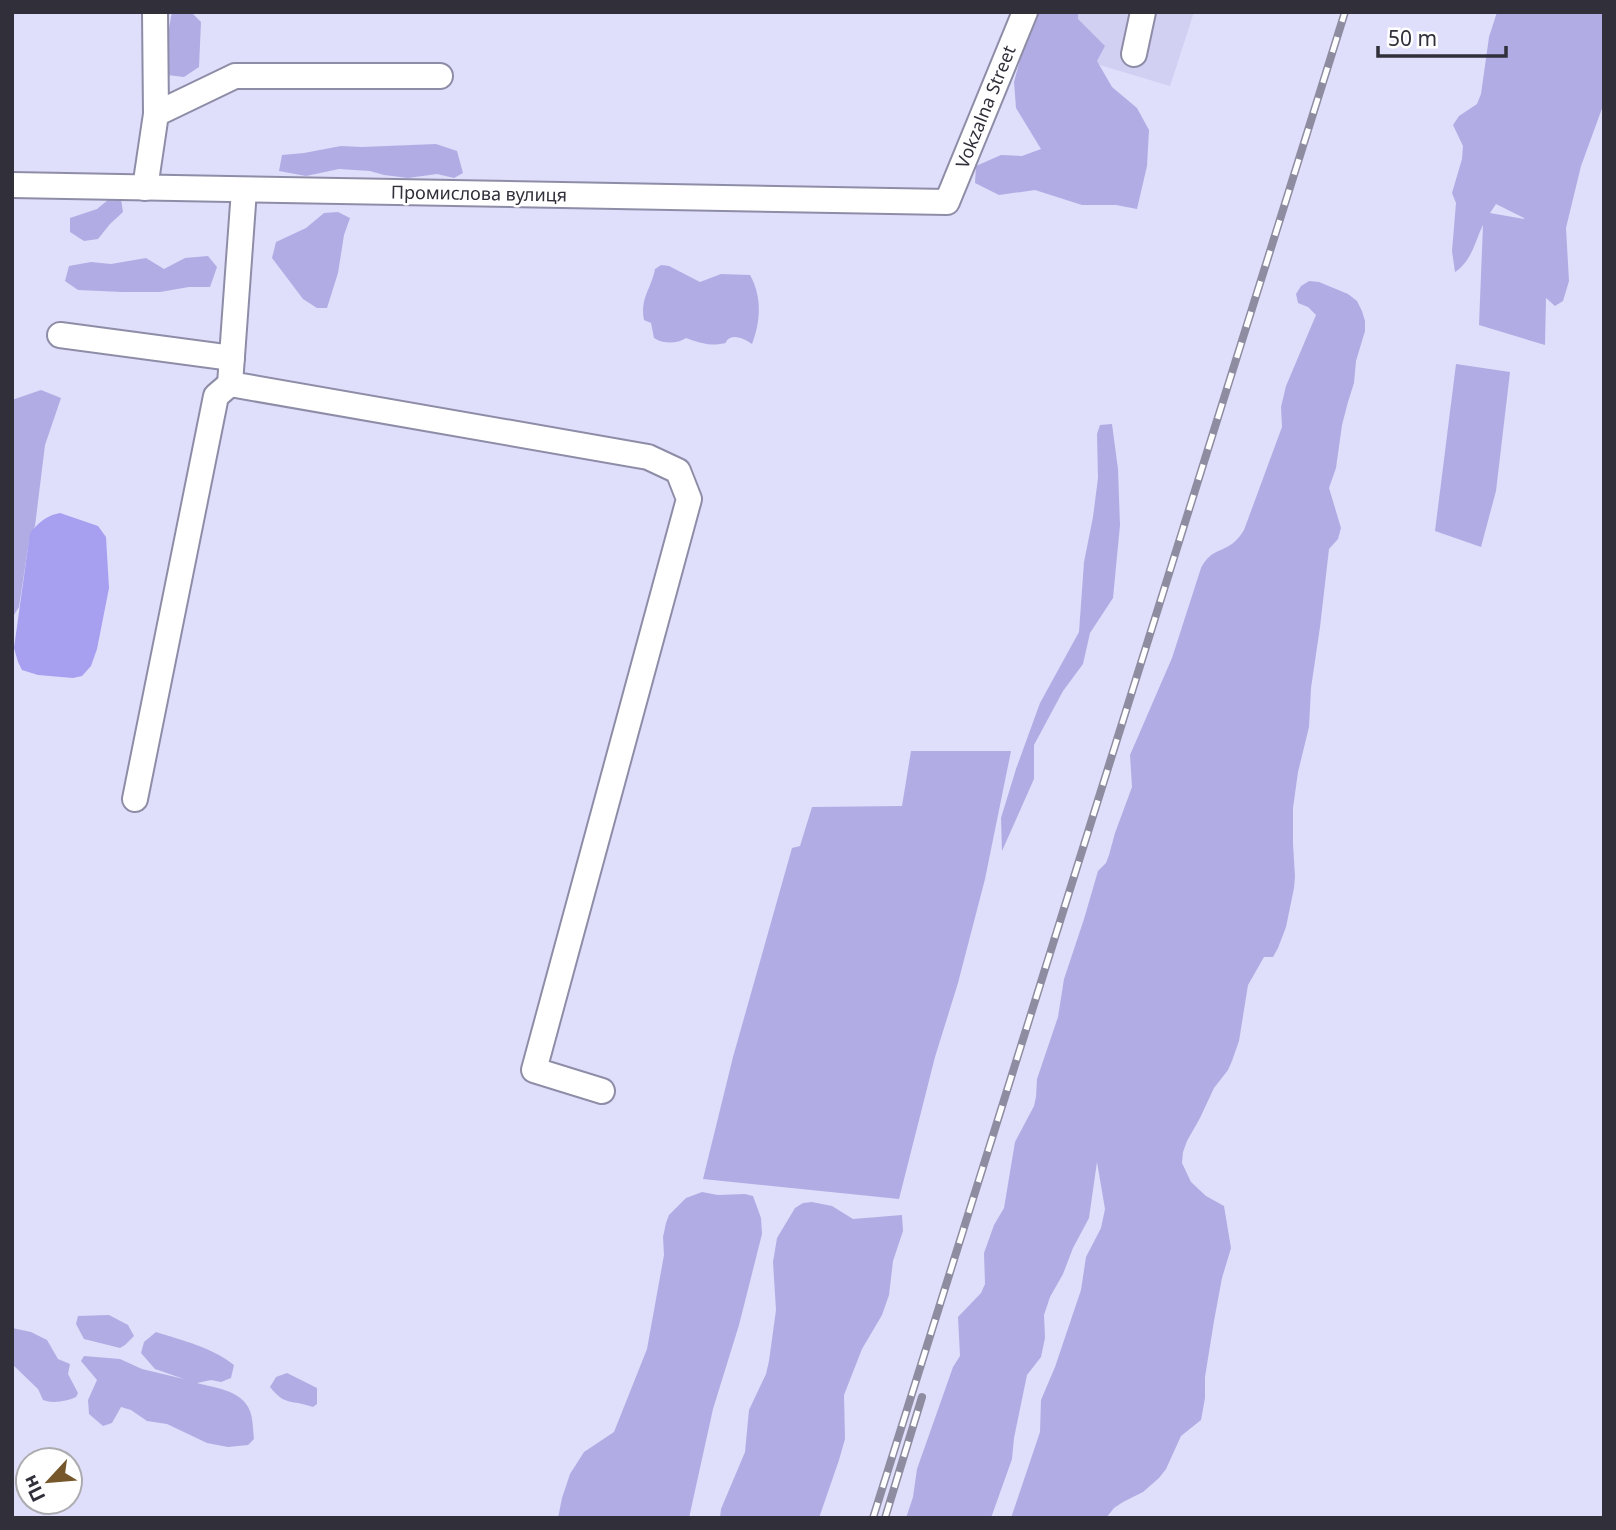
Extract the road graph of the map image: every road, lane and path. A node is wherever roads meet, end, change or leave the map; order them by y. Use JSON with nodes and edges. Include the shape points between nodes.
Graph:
{"nodes":[{"id":1,"x":155,"y":12,"type":"edge"},
{"id":2,"x":1024,"y":12,"type":"edge"},
{"id":3,"x":1143,"y":12,"type":"edge"},
{"id":4,"x":1134,"y":54,"type":"dead end"},
{"id":5,"x":440,"y":76,"type":"dead end"},
{"id":6,"x":156,"y":114,"type":"junction"},
{"id":7,"x":12,"y":185,"type":"edge"},
{"id":8,"x":145,"y":188,"type":"junction"},
{"id":9,"x":244,"y":190,"type":"junction"},
{"id":10,"x":947,"y":202,"type":"joint"},
{"id":11,"x":60,"y":335,"type":"dead end"},
{"id":12,"x":232,"y":358,"type":"junction"},
{"id":13,"x":230,"y":384,"type":"junction"},
{"id":14,"x":135,"y":799,"type":"dead end"},
{"id":15,"x":602,"y":1091,"type":"dead end"}],
"edges":[{"from":1,"to":6,"type":"street"},
{"from":2,"to":10,"type":"street","name":"Vokzalna Street"},
{"from":3,"to":4,"type":"street"},
{"from":5,"to":6,"type":"street","via":[[235,76]]},
{"from":6,"to":8,"type":"street"},
{"from":7,"to":8,"type":"street","name":"Промислова вулиця"},
{"from":8,"to":9,"type":"street","name":"Промислова вулиця"},
{"from":9,"to":10,"type":"street","name":"Промислова вулиця"},
{"from":9,"to":12,"type":"street"},
{"from":11,"to":12,"type":"street"},
{"from":12,"to":13,"type":"street"},
{"from":13,"to":14,"type":"street","via":[[216,396]]},
{"from":13,"to":15,"type":"street","via":[[648,457],[678,471],[690,499],[534,1070]]}]}
